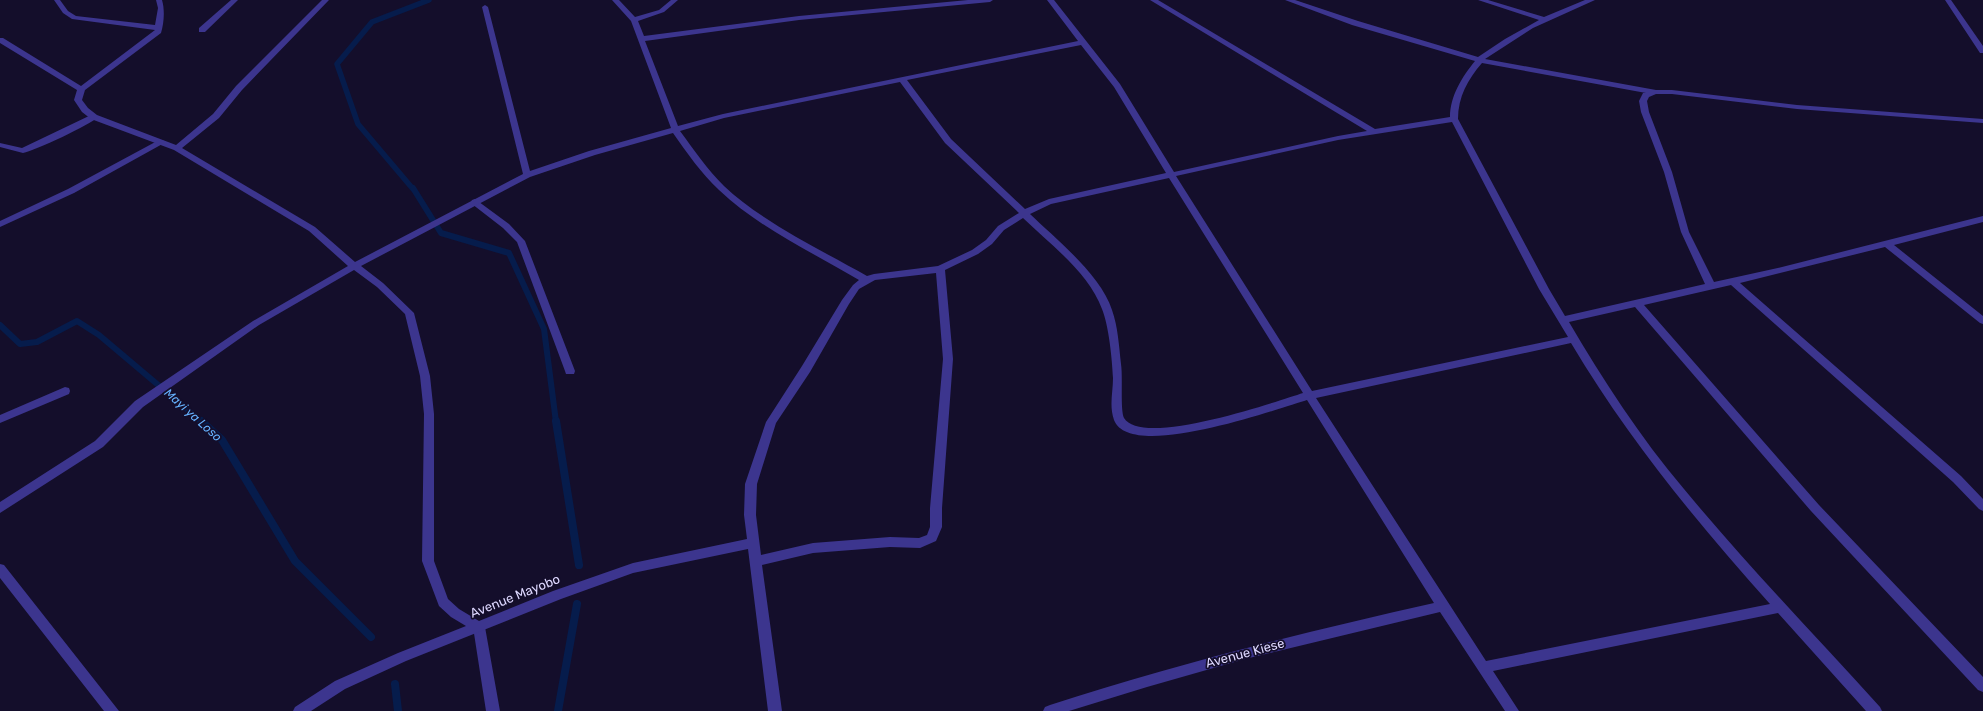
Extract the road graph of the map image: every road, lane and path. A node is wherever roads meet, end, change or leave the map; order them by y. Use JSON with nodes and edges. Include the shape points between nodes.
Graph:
{"nodes":[{"id":1,"x":57,"y":0,"type":"edge"},
{"id":2,"x":158,"y":0,"type":"edge"},
{"id":3,"x":235,"y":0,"type":"edge"},
{"id":4,"x":326,"y":0,"type":"edge"},
{"id":5,"x":615,"y":0,"type":"edge"},
{"id":6,"x":675,"y":0,"type":"edge"},
{"id":7,"x":990,"y":0,"type":"edge"},
{"id":8,"x":1050,"y":0,"type":"edge"},
{"id":9,"x":1153,"y":0,"type":"edge"},
{"id":10,"x":1288,"y":0,"type":"edge"},
{"id":11,"x":1481,"y":0,"type":"edge"},
{"id":12,"x":1592,"y":0,"type":"edge"},
{"id":13,"x":1948,"y":0,"type":"edge"},
{"id":14,"x":485,"y":7,"type":"dead end"},
{"id":15,"x":634,"y":20,"type":"junction"},
{"id":16,"x":1546,"y":20,"type":"junction"},
{"id":17,"x":159,"y":28,"type":"junction"},
{"id":18,"x":202,"y":30,"type":"dead end"},
{"id":19,"x":641,"y":39,"type":"junction"},
{"id":20,"x":1083,"y":42,"type":"junction"},
{"id":21,"x":2,"y":44,"type":"edge"},
{"id":22,"x":1983,"y":51,"type":"edge"},
{"id":23,"x":1479,"y":60,"type":"junction"},
{"id":24,"x":902,"y":79,"type":"junction"},
{"id":25,"x":81,"y":89,"type":"junction"},
{"id":26,"x":1656,"y":92,"type":"junction"},
{"id":27,"x":94,"y":117,"type":"junction"},
{"id":28,"x":1454,"y":119,"type":"junction"},
{"id":29,"x":1983,"y":121,"type":"edge"},
{"id":30,"x":675,"y":129,"type":"junction"},
{"id":31,"x":1374,"y":132,"type":"junction"},
{"id":32,"x":162,"y":142,"type":"junction"},
{"id":33,"x":0,"y":145,"type":"edge"},
{"id":34,"x":177,"y":148,"type":"junction"},
{"id":35,"x":527,"y":175,"type":"junction"},
{"id":36,"x":1172,"y":175,"type":"junction"},
{"id":37,"x":475,"y":202,"type":"junction"},
{"id":38,"x":1023,"y":214,"type":"junction"},
{"id":39,"x":1983,"y":218,"type":"edge"},
{"id":40,"x":0,"y":224,"type":"edge"},
{"id":41,"x":1886,"y":243,"type":"junction"},
{"id":42,"x":354,"y":266,"type":"junction"},
{"id":43,"x":940,"y":269,"type":"junction"},
{"id":44,"x":866,"y":280,"type":"junction"},
{"id":45,"x":1732,"y":281,"type":"junction"},
{"id":46,"x":1711,"y":286,"type":"junction"},
{"id":47,"x":1637,"y":303,"type":"junction"},
{"id":48,"x":1563,"y":320,"type":"junction"},
{"id":49,"x":1983,"y":321,"type":"edge"},
{"id":50,"x":1574,"y":339,"type":"junction"},
{"id":51,"x":570,"y":371,"type":"dead end"},
{"id":52,"x":65,"y":391,"type":"dead end"},
{"id":53,"x":1310,"y":395,"type":"junction"},
{"id":54,"x":0,"y":419,"type":"edge"},
{"id":55,"x":1983,"y":506,"type":"edge"},
{"id":56,"x":0,"y":508,"type":"edge"},
{"id":57,"x":754,"y":543,"type":"junction"},
{"id":58,"x":756,"y":561,"type":"junction"},
{"id":59,"x":0,"y":569,"type":"edge"},
{"id":60,"x":1443,"y":606,"type":"junction"},
{"id":61,"x":1781,"y":607,"type":"junction"},
{"id":62,"x":479,"y":627,"type":"junction"},
{"id":63,"x":1483,"y":667,"type":"junction"},
{"id":64,"x":1983,"y":686,"type":"edge"},
{"id":65,"x":112,"y":711,"type":"edge"},
{"id":66,"x":300,"y":711,"type":"edge"},
{"id":67,"x":493,"y":711,"type":"edge"},
{"id":68,"x":775,"y":711,"type":"edge"},
{"id":69,"x":1050,"y":711,"type":"edge"},
{"id":70,"x":1512,"y":711,"type":"edge"},
{"id":71,"x":1875,"y":711,"type":"edge"}],
"edges":[{"from":1,"to":17,"type":"street","via":[[65,12],[74,18]]},
{"from":2,"to":17,"type":"street","via":[[161,8]]},
{"from":3,"to":18,"type":"street"},
{"from":4,"to":34,"type":"street","via":[[239,88],[216,116]]},
{"from":5,"to":15,"type":"street"},
{"from":6,"to":15,"type":"street","via":[[659,13]]},
{"from":7,"to":19,"type":"street","via":[[799,18]]},
{"from":8,"to":20,"type":"street"},
{"from":9,"to":31,"type":"street"},
{"from":10,"to":23,"type":"street"},
{"from":11,"to":16,"type":"street"},
{"from":12,"to":16,"type":"street"},
{"from":13,"to":22,"type":"street"},
{"from":14,"to":35,"type":"street"},
{"from":15,"to":19,"type":"street"},
{"from":16,"to":23,"type":"street","via":[[1511,38]]},
{"from":17,"to":25,"type":"street","via":[[150,38]]},
{"from":19,"to":30,"type":"street"},
{"from":20,"to":24,"type":"street"},
{"from":20,"to":36,"type":"street","via":[[1117,86]]},
{"from":21,"to":25,"type":"street"},
{"from":23,"to":26,"type":"street"},
{"from":23,"to":28,"type":"street","via":[[1458,95],[1453,110]]},
{"from":24,"to":30,"type":"street","via":[[723,116]]},
{"from":24,"to":38,"type":"street","via":[[948,141]]},
{"from":25,"to":27,"type":"street","via":[[78,100]]},
{"from":26,"to":29,"type":"street","via":[[1852,112]]},
{"from":26,"to":46,"type":"street","via":[[1646,96],[1643,102],[1645,112],[1668,172],[1685,232]]},
{"from":27,"to":32,"type":"street"},
{"from":27,"to":33,"type":"street","via":[[23,151]]},
{"from":28,"to":31,"type":"street"},
{"from":28,"to":48,"type":"street","via":[[1544,290]]},
{"from":30,"to":35,"type":"street"},
{"from":30,"to":44,"type":"street","via":[[697,161],[722,188],[760,218]]},
{"from":31,"to":36,"type":"street"},
{"from":32,"to":34,"type":"street"},
{"from":32,"to":40,"type":"street","via":[[71,191]]},
{"from":34,"to":42,"type":"street","via":[[312,229]]},
{"from":35,"to":37,"type":"street"},
{"from":36,"to":38,"type":"street","via":[[1049,202]]},
{"from":36,"to":53,"type":"street"},
{"from":37,"to":42,"type":"street"},
{"from":37,"to":51,"type":"street","via":[[521,241]]},
{"from":38,"to":43,"type":"street","via":[[1001,228],[990,242],[975,252]]},
{"from":38,"to":53,"type":"street","via":[[1076,263],[1103,298],[1118,377],[1117,412],[1120,421],[1129,428],[1141,431],[1174,431],[1224,422]]},
{"from":39,"to":41,"type":"street"},
{"from":41,"to":45,"type":"street"},
{"from":41,"to":49,"type":"street"},
{"from":42,"to":56,"type":"street","via":[[256,323],[174,379],[139,404],[99,444]]},
{"from":42,"to":62,"type":"street","via":[[409,313],[425,376],[429,414],[428,561],[443,602],[455,613]]},
{"from":43,"to":44,"type":"street"},
{"from":43,"to":58,"type":"street","via":[[948,359],[936,527],[932,538],[920,544],[890,542],[813,548]]},
{"from":44,"to":57,"type":"street","via":[[856,287],[845,302],[771,422],[751,484],[750,515]]},
{"from":45,"to":46,"type":"street"},
{"from":45,"to":55,"type":"street","via":[[1957,479]]},
{"from":46,"to":47,"type":"street"},
{"from":47,"to":48,"type":"street"},
{"from":47,"to":64,"type":"street","via":[[1815,508]]},
{"from":48,"to":50,"type":"street"},
{"from":50,"to":53,"type":"street"},
{"from":50,"to":61,"type":"street","via":[[1634,432],[1670,479]]},
{"from":52,"to":54,"type":"street"},
{"from":53,"to":60,"type":"street"},
{"from":57,"to":58,"type":"street"},
{"from":57,"to":62,"type":"street","name":"Avenue Mayobo","via":[[633,568],[558,594]]},
{"from":58,"to":68,"type":"street"},
{"from":59,"to":65,"type":"street"},
{"from":60,"to":63,"type":"street"},
{"from":60,"to":69,"type":"street","name":"Avenue Kiese","via":[[1309,636]]},
{"from":61,"to":63,"type":"street"},
{"from":61,"to":71,"type":"street"},
{"from":62,"to":66,"type":"street","name":"Avenue Mayobo","via":[[340,685]]},
{"from":62,"to":67,"type":"street"},
{"from":63,"to":70,"type":"street"}]}
